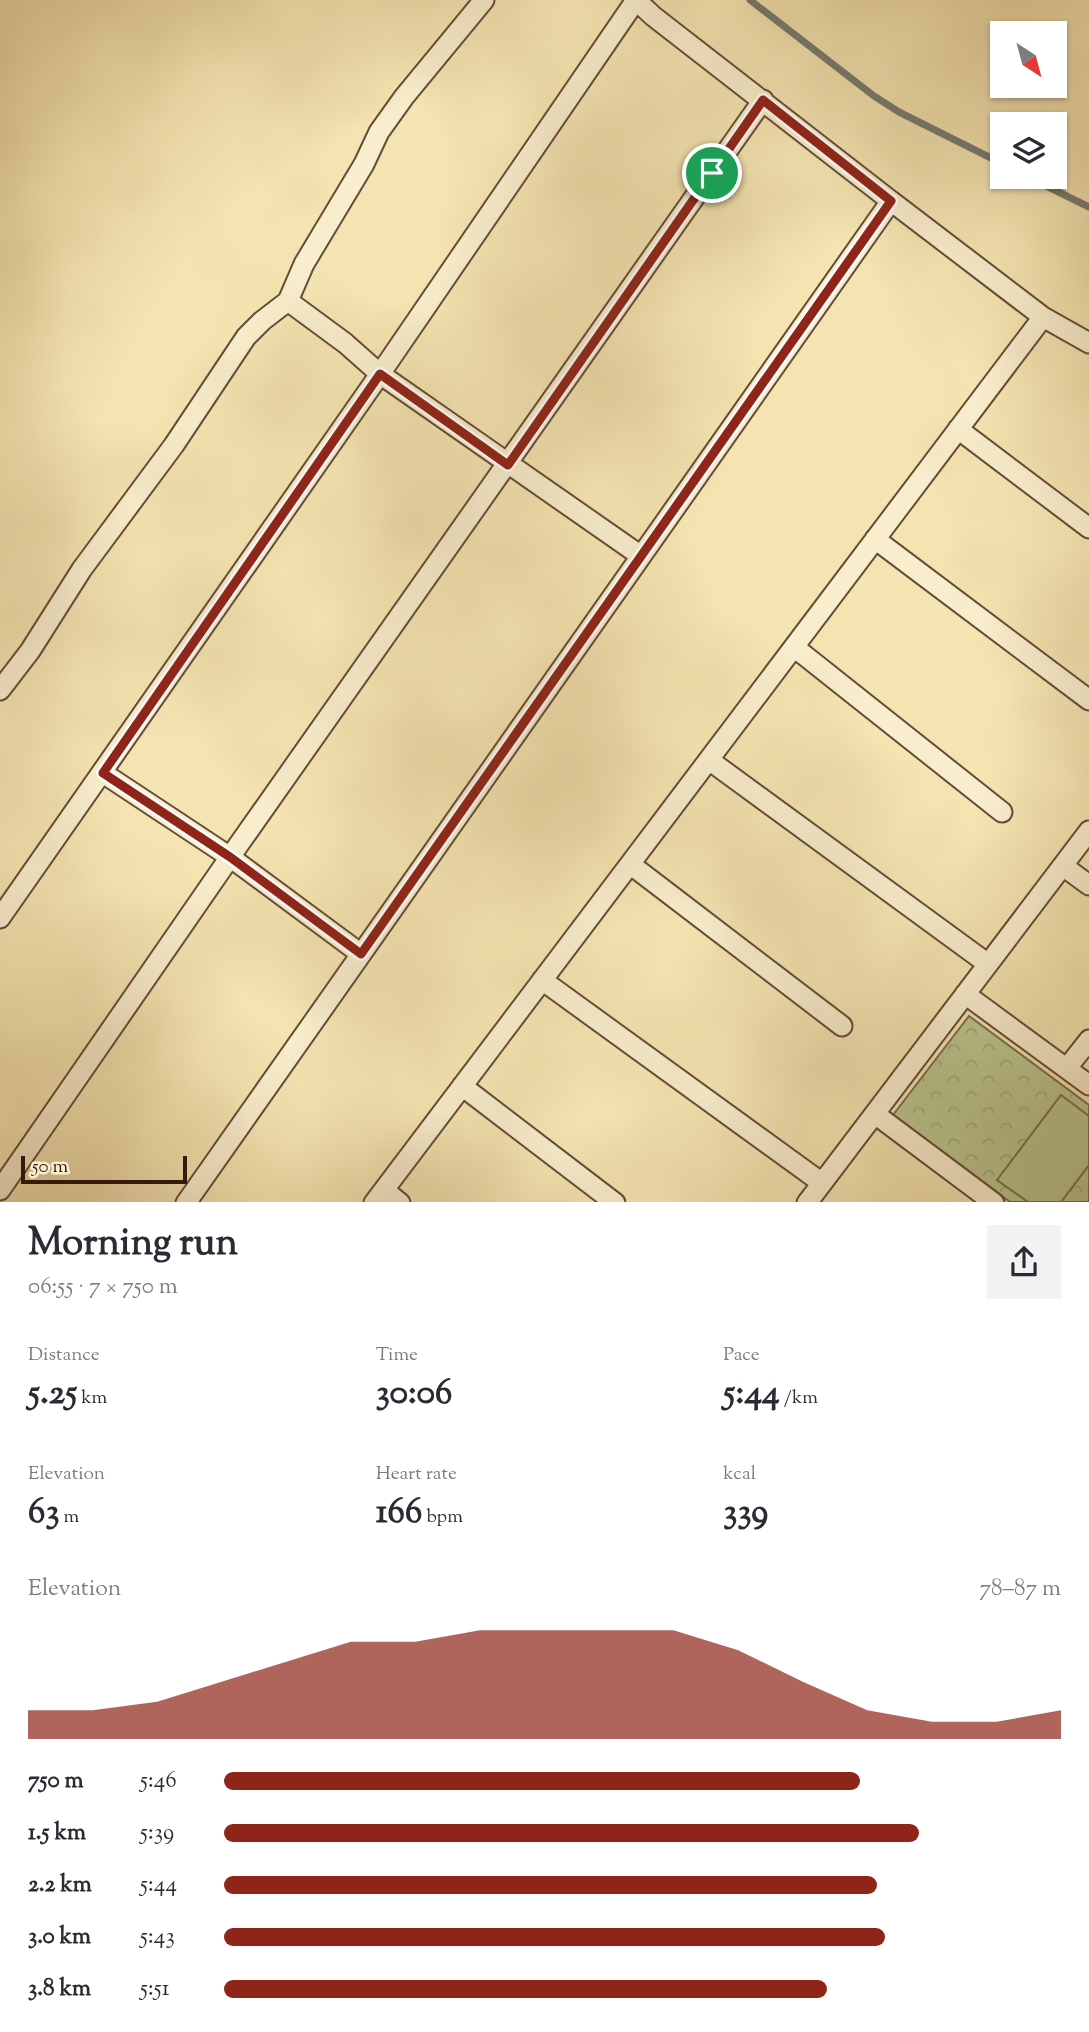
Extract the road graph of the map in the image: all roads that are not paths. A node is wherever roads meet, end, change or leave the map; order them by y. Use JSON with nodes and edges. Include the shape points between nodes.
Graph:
{"nodes":[{"id":1,"x":484,"y":0,"type":"edge"},
{"id":2,"x":636,"y":0,"type":"edge"},
{"id":3,"x":763,"y":100,"type":"junction"},
{"id":4,"x":891,"y":201,"type":"junction"},
{"id":5,"x":288,"y":301,"type":"junction"},
{"id":6,"x":1044,"y":317,"type":"junction"},
{"id":7,"x":1089,"y":343,"type":"edge"},
{"id":8,"x":380,"y":374,"type":"junction"},
{"id":9,"x":958,"y":429,"type":"junction"},
{"id":10,"x":508,"y":465,"type":"junction"},
{"id":11,"x":1089,"y":528,"type":"edge"},
{"id":12,"x":875,"y":540,"type":"junction"},
{"id":13,"x":641,"y":556,"type":"junction"},
{"id":14,"x":794,"y":647,"type":"junction"},
{"id":15,"x":0,"y":690,"type":"edge"},
{"id":16,"x":1089,"y":700,"type":"edge"},
{"id":17,"x":709,"y":760,"type":"junction"},
{"id":18,"x":103,"y":773,"type":"junction"},
{"id":19,"x":1002,"y":812,"type":"dead end"},
{"id":20,"x":1089,"y":831,"type":"edge"},
{"id":21,"x":230,"y":857,"type":"junction"},
{"id":22,"x":630,"y":864,"type":"junction"},
{"id":23,"x":1063,"y":866,"type":"junction"},
{"id":24,"x":1089,"y":886,"type":"edge"},
{"id":25,"x":0,"y":918,"type":"edge"},
{"id":26,"x":361,"y":954,"type":"junction"},
{"id":27,"x":988,"y":964,"type":"junction"},
{"id":28,"x":542,"y":980,"type":"junction"},
{"id":29,"x":965,"y":995,"type":"junction"},
{"id":30,"x":842,"y":1026,"type":"dead end"},
{"id":31,"x":1089,"y":1040,"type":"edge"},
{"id":32,"x":1067,"y":1068,"type":"junction"},
{"id":33,"x":1089,"y":1085,"type":"edge"},
{"id":34,"x":462,"y":1086,"type":"junction"},
{"id":35,"x":875,"y":1114,"type":"junction"},
{"id":36,"x":822,"y":1183,"type":"junction"},
{"id":37,"x":0,"y":1190,"type":"edge"},
{"id":38,"x":969,"y":1195,"type":"edge"},
{"id":39,"x":379,"y":1196,"type":"edge"},
{"id":40,"x":186,"y":1202,"type":"edge"},
{"id":41,"x":400,"y":1202,"type":"edge"},
{"id":42,"x":615,"y":1202,"type":"edge"},
{"id":43,"x":807,"y":1202,"type":"edge"},
{"id":44,"x":994,"y":1202,"type":"edge"}],
"edges":[{"from":1,"to":5,"type":"street","via":[[379,132]]},
{"from":2,"to":3,"type":"street"},
{"from":2,"to":8,"type":"street"},
{"from":3,"to":4,"type":"street"},
{"from":3,"to":10,"type":"street"},
{"from":4,"to":6,"type":"street"},
{"from":4,"to":13,"type":"street"},
{"from":5,"to":8,"type":"street"},
{"from":5,"to":15,"type":"street","via":[[246,337]]},
{"from":6,"to":7,"type":"street"},
{"from":6,"to":9,"type":"street"},
{"from":8,"to":10,"type":"street"},
{"from":8,"to":18,"type":"street"},
{"from":9,"to":11,"type":"street"},
{"from":9,"to":12,"type":"street"},
{"from":10,"to":13,"type":"street"},
{"from":10,"to":21,"type":"street"},
{"from":12,"to":14,"type":"street"},
{"from":12,"to":16,"type":"street"},
{"from":13,"to":26,"type":"street"},
{"from":14,"to":17,"type":"street"},
{"from":14,"to":19,"type":"street"},
{"from":17,"to":22,"type":"street"},
{"from":17,"to":27,"type":"street"},
{"from":18,"to":21,"type":"street"},
{"from":18,"to":25,"type":"street"},
{"from":20,"to":23,"type":"street"},
{"from":21,"to":26,"type":"street"},
{"from":21,"to":37,"type":"street"},
{"from":22,"to":28,"type":"street"},
{"from":22,"to":30,"type":"street"},
{"from":23,"to":24,"type":"street"},
{"from":23,"to":27,"type":"street"},
{"from":26,"to":40,"type":"street"},
{"from":27,"to":29,"type":"street"},
{"from":28,"to":34,"type":"street"},
{"from":28,"to":36,"type":"street"},
{"from":29,"to":32,"type":"street"},
{"from":29,"to":35,"type":"street"},
{"from":31,"to":32,"type":"street"},
{"from":32,"to":33,"type":"street"},
{"from":34,"to":39,"type":"street"},
{"from":34,"to":42,"type":"street"},
{"from":35,"to":36,"type":"street"},
{"from":35,"to":38,"type":"street"},
{"from":36,"to":43,"type":"street"},
{"from":38,"to":44,"type":"street"},
{"from":39,"to":41,"type":"street"}]}
